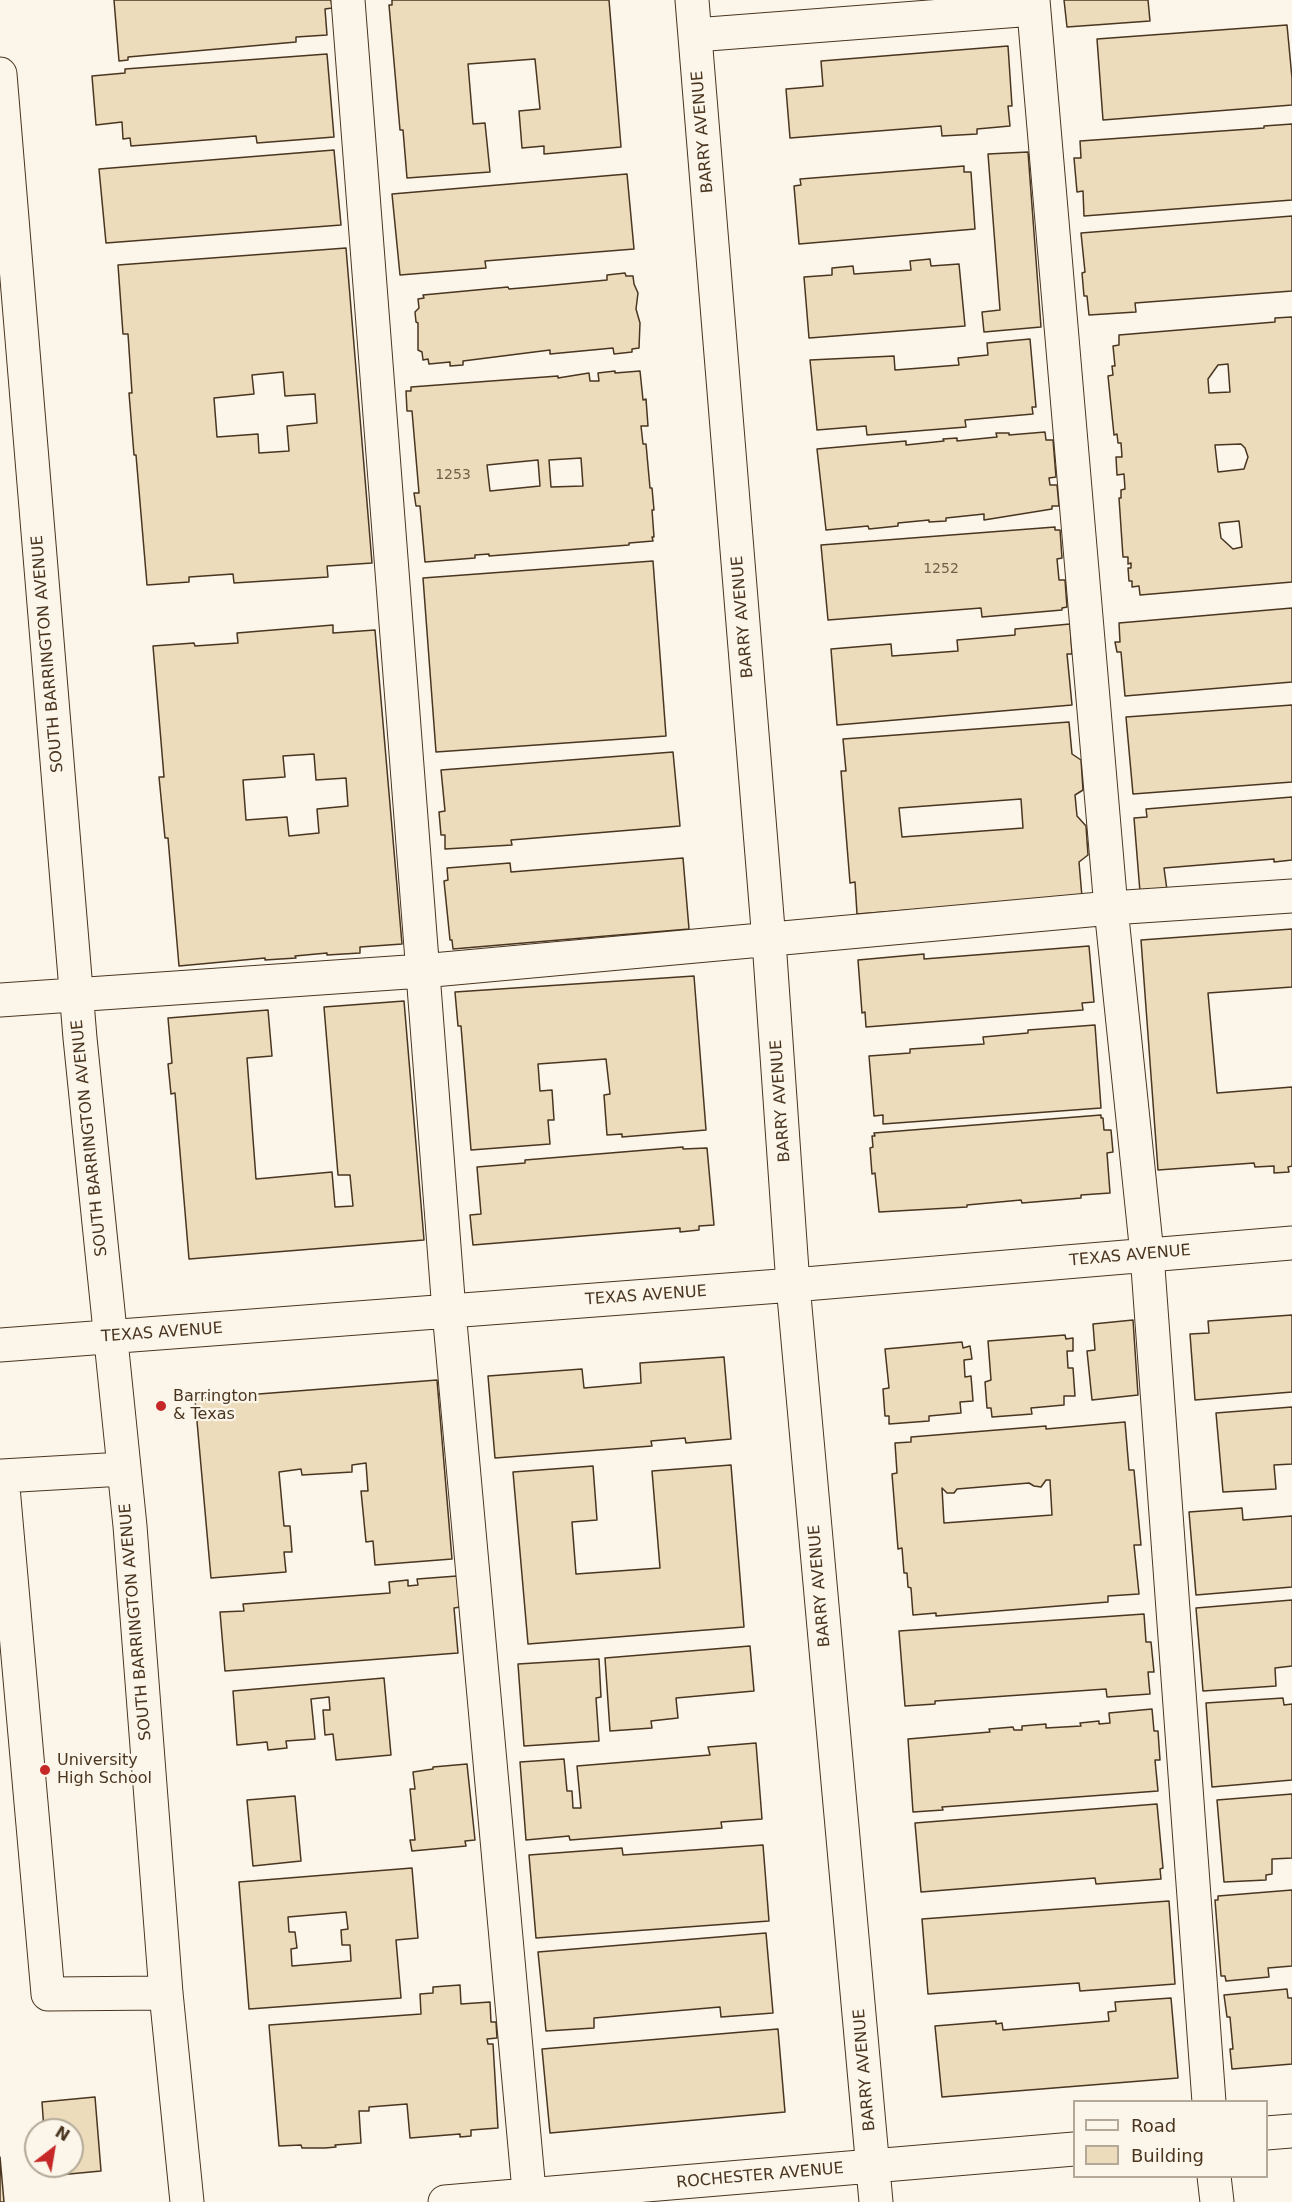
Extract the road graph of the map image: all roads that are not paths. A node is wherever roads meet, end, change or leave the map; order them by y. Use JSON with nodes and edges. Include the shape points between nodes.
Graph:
{"nodes":[{"id":1,"x":348,"y":0,"type":"edge"},
{"id":2,"x":692,"y":0,"type":"edge"},
{"id":3,"x":1033,"y":4,"type":"edge"},
{"id":4,"x":695,"y":35,"type":"junction"},
{"id":5,"x":0,"y":74,"type":"edge"},
{"id":6,"x":4,"y":171,"type":"edge"},
{"id":7,"x":1292,"y":896,"type":"edge"},
{"id":8,"x":1111,"y":908,"type":"junction"},
{"id":9,"x":770,"y":941,"type":"junction"},
{"id":10,"x":422,"y":971,"type":"junction"},
{"id":11,"x":76,"y":994,"type":"junction"},
{"id":12,"x":0,"y":1000,"type":"edge"},
{"id":13,"x":1292,"y":1243,"type":"edge"},
{"id":14,"x":1147,"y":1254,"type":"junction"},
{"id":15,"x":793,"y":1285,"type":"junction"},
{"id":16,"x":450,"y":1311,"type":"junction"},
{"id":17,"x":109,"y":1337,"type":"junction"},
{"id":18,"x":0,"y":1345,"type":"edge"},
{"id":19,"x":123,"y":1469,"type":"junction"},
{"id":20,"x":166,"y":1993,"type":"junction"},
{"id":21,"x":1209,"y":2100,"type":"edge"},
{"id":22,"x":1292,"y":2131,"type":"edge"},
{"id":23,"x":1268,"y":2133,"type":"edge"},
{"id":24,"x":1073,"y":2149,"type":"edge"},
{"id":25,"x":873,"y":2166,"type":"junction"},
{"id":26,"x":1214,"y":2178,"type":"edge"},
{"id":27,"x":529,"y":2199,"type":"edge"},
{"id":28,"x":187,"y":2202,"type":"edge"},
{"id":29,"x":445,"y":2202,"type":"edge"},
{"id":30,"x":876,"y":2202,"type":"edge"},
{"id":31,"x":1217,"y":2202,"type":"edge"}],
"edges":[{"from":1,"to":10,"type":"street"},
{"from":2,"to":4,"type":"street","name":"BARRY AVENUE"},
{"from":3,"to":4,"type":"street"},
{"from":3,"to":8,"type":"street"},
{"from":4,"to":9,"type":"street","name":"BARRY AVENUE"},
{"from":5,"to":6,"type":"street","name":"SOUTH BARRINGTON AVENUE"},
{"from":6,"to":11,"type":"street","name":"SOUTH BARRINGTON AVENUE"},
{"from":7,"to":8,"type":"street"},
{"from":8,"to":9,"type":"street"},
{"from":8,"to":14,"type":"street"},
{"from":9,"to":10,"type":"street"},
{"from":9,"to":15,"type":"street","name":"BARRY AVENUE"},
{"from":10,"to":11,"type":"street"},
{"from":10,"to":16,"type":"street"},
{"from":11,"to":12,"type":"street"},
{"from":11,"to":17,"type":"street","name":"SOUTH BARRINGTON AVENUE"},
{"from":13,"to":14,"type":"street","name":"TEXAS AVENUE"},
{"from":14,"to":15,"type":"street","name":"TEXAS AVENUE"},
{"from":14,"to":21,"type":"street"},
{"from":15,"to":16,"type":"street","name":"TEXAS AVENUE"},
{"from":15,"to":25,"type":"street","name":"BARRY AVENUE"},
{"from":16,"to":17,"type":"street","name":"TEXAS AVENUE"},
{"from":16,"to":27,"type":"street"},
{"from":17,"to":18,"type":"street","name":"TEXAS AVENUE"},
{"from":17,"to":19,"type":"street","name":"SOUTH BARRINGTON AVENUE"},
{"from":19,"to":20,"type":"street","name":"SOUTH BARRINGTON AVENUE"},
{"from":19,"to":20,"type":"street","via":[[2,1476],[48,1994]]},
{"from":20,"to":28,"type":"street","name":"SOUTH BARRINGTON AVENUE"},
{"from":22,"to":23,"type":"street"},
{"from":24,"to":25,"type":"street","name":"ROCHESTER AVENUE"},
{"from":25,"to":27,"type":"street","name":"ROCHESTER AVENUE"},
{"from":25,"to":30,"type":"street","name":"BARRY AVENUE"},
{"from":26,"to":31,"type":"street"},
{"from":27,"to":29,"type":"street","name":"ROCHESTER AVENUE"}]}
